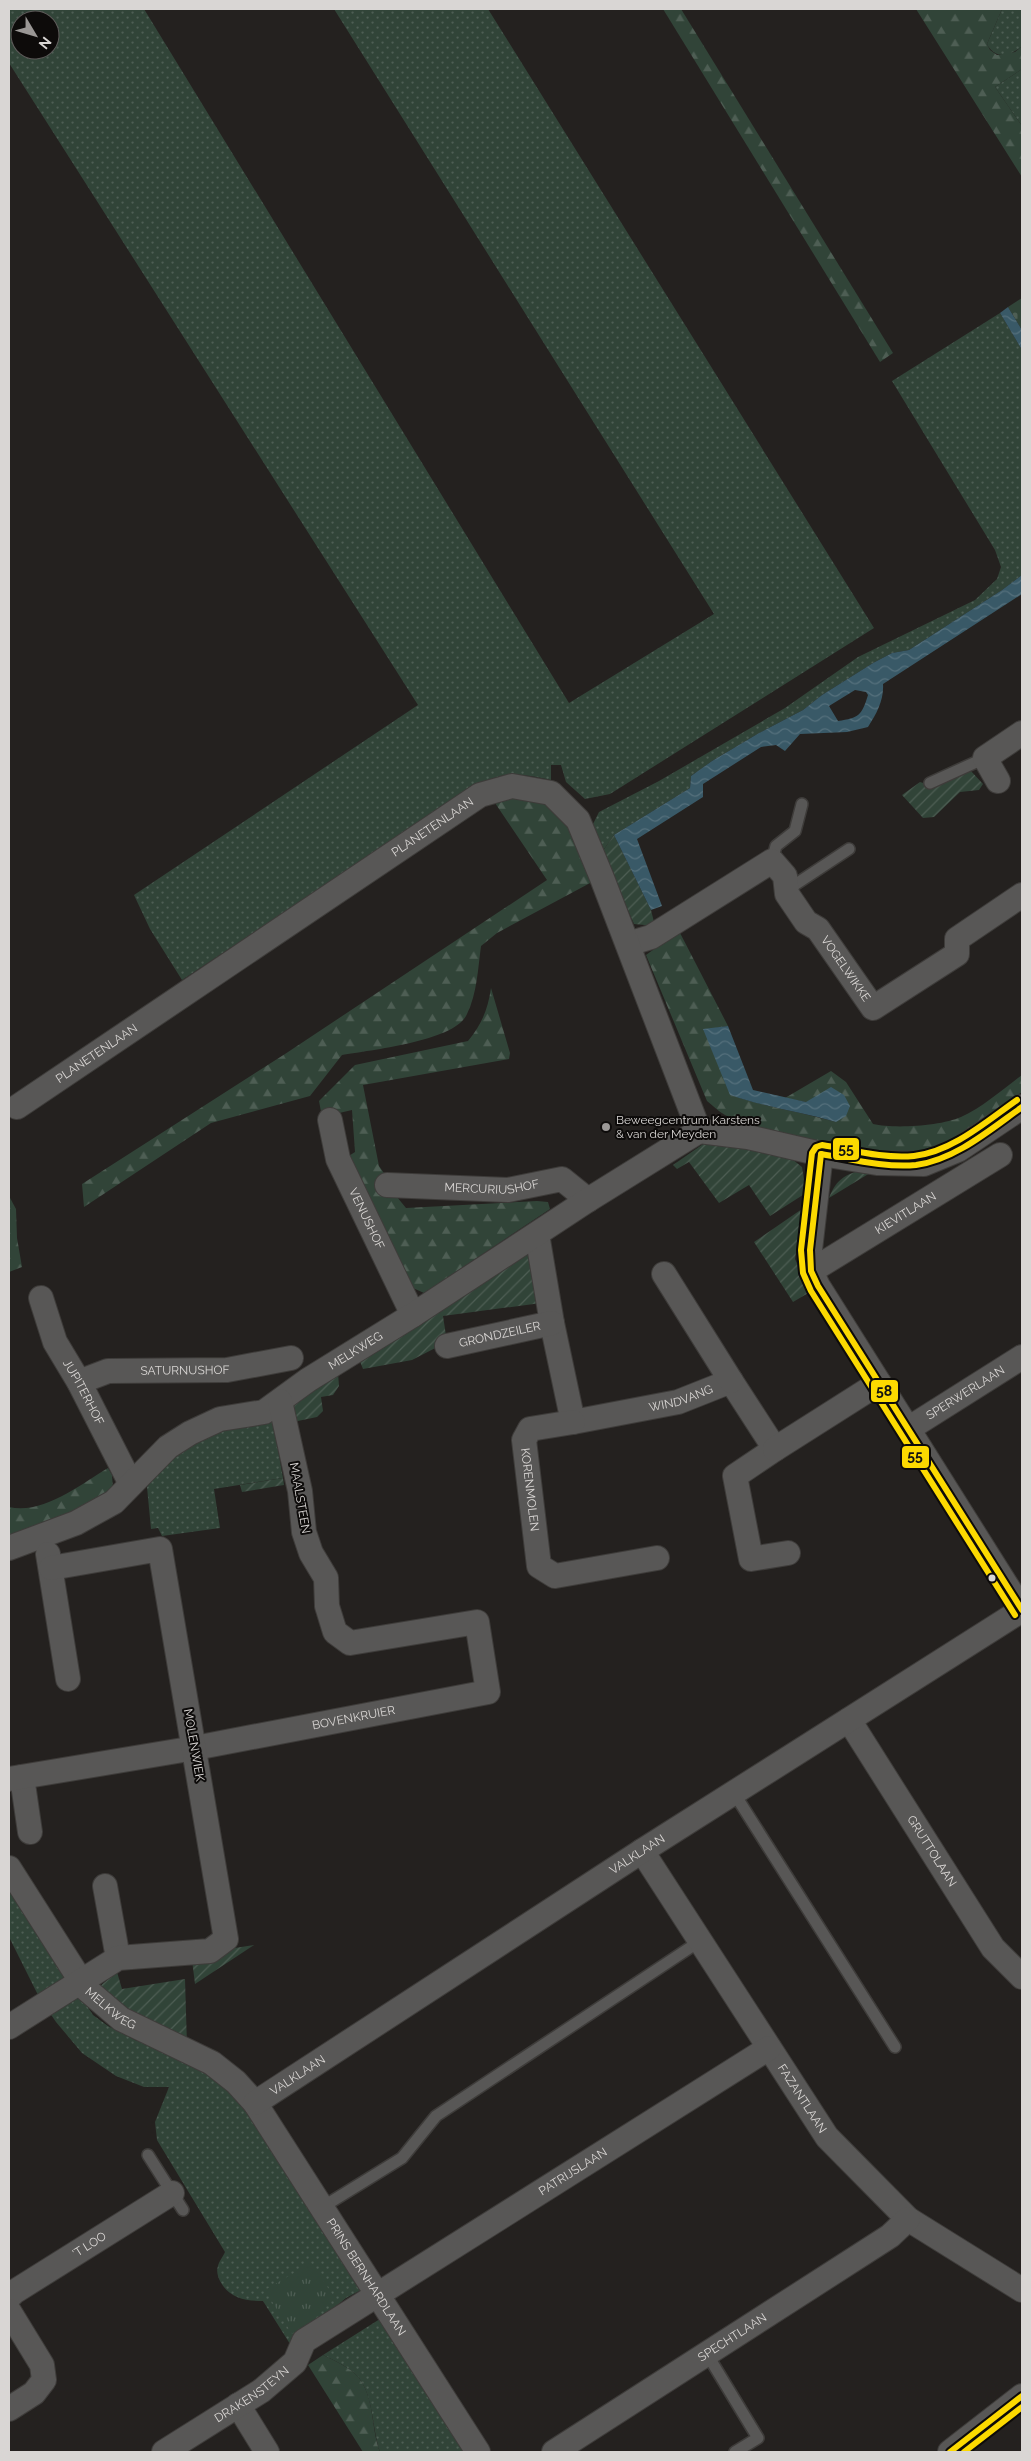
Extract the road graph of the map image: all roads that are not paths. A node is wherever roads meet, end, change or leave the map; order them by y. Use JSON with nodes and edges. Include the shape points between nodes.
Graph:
{"nodes":[{"id":1,"x":1022,"y":733,"type":"edge"},
{"id":2,"x":985,"y":758,"type":"junction"},
{"id":3,"x":998,"y":781,"type":"dead end"},
{"id":4,"x":930,"y":783,"type":"dead end"},
{"id":5,"x":802,"y":804,"type":"dead end"},
{"id":6,"x":849,"y":849,"type":"dead end"},
{"id":7,"x":772,"y":861,"type":"junction"},
{"id":8,"x":787,"y":890,"type":"junction"},
{"id":9,"x":1022,"y":895,"type":"edge"},
{"id":10,"x":628,"y":944,"type":"junction"},
{"id":11,"x":17,"y":1107,"type":"dead end"},
{"id":12,"x":1022,"y":1107,"type":"edge"},
{"id":13,"x":330,"y":1120,"type":"dead end"},
{"id":14,"x":699,"y":1131,"type":"junction"},
{"id":15,"x":821,"y":1154,"type":"junction"},
{"id":16,"x":1000,"y":1154,"type":"dead end"},
{"id":17,"x":387,"y":1185,"type":"dead end"},
{"id":18,"x":588,"y":1200,"type":"junction"},
{"id":19,"x":537,"y":1234,"type":"junction"},
{"id":20,"x":811,"y":1271,"type":"junction"},
{"id":21,"x":664,"y":1274,"type":"dead end"},
{"id":22,"x":41,"y":1298,"type":"dead end"},
{"id":23,"x":413,"y":1315,"type":"junction"},
{"id":24,"x":552,"y":1323,"type":"junction"},
{"id":25,"x":447,"y":1346,"type":"dead end"},
{"id":26,"x":1022,"y":1357,"type":"edge"},
{"id":27,"x":291,"y":1358,"type":"dead end"},
{"id":28,"x":79,"y":1382,"type":"junction"},
{"id":29,"x":731,"y":1382,"type":"junction"},
{"id":30,"x":880,"y":1384,"type":"junction"},
{"id":31,"x":280,"y":1401,"type":"junction"},
{"id":32,"x":573,"y":1422,"type":"junction"},
{"id":33,"x":908,"y":1429,"type":"junction"},
{"id":34,"x":775,"y":1448,"type":"junction"},
{"id":35,"x":131,"y":1484,"type":"junction"},
{"id":36,"x":45,"y":1536,"type":"junction"},
{"id":37,"x":9,"y":1548,"type":"edge"},
{"id":38,"x":788,"y":1553,"type":"dead end"},
{"id":39,"x":656,"y":1558,"type":"dead end"},
{"id":40,"x":51,"y":1568,"type":"junction"},
{"id":41,"x":1022,"y":1610,"type":"edge"},
{"id":42,"x":350,"y":1643,"type":"joint"},
{"id":43,"x":68,"y":1679,"type":"dead end"},
{"id":44,"x":849,"y":1720,"type":"junction"},
{"id":45,"x":195,"y":1748,"type":"junction"},
{"id":46,"x":15,"y":1778,"type":"edge"},
{"id":47,"x":734,"y":1793,"type":"junction"},
{"id":48,"x":30,"y":1832,"type":"dead end"},
{"id":49,"x":642,"y":1851,"type":"junction"},
{"id":50,"x":9,"y":1868,"type":"edge"},
{"id":51,"x":105,"y":1886,"type":"dead end"},
{"id":52,"x":700,"y":1941,"type":"junction"},
{"id":53,"x":118,"y":1958,"type":"junction"},
{"id":54,"x":1022,"y":1977,"type":"edge"},
{"id":55,"x":81,"y":1980,"type":"junction"},
{"id":56,"x":9,"y":2027,"type":"edge"},
{"id":57,"x":895,"y":2047,"type":"dead end"},
{"id":58,"x":768,"y":2048,"type":"junction"},
{"id":59,"x":255,"y":2103,"type":"junction"},
{"id":60,"x":148,"y":2155,"type":"dead end"},
{"id":61,"x":178,"y":2201,"type":"joint"},
{"id":62,"x":321,"y":2208,"type":"junction"},
{"id":63,"x":908,"y":2218,"type":"junction"},
{"id":64,"x":1022,"y":2290,"type":"edge"},
{"id":65,"x":377,"y":2295,"type":"junction"},
{"id":66,"x":9,"y":2297,"type":"edge"},
{"id":67,"x":9,"y":2311,"type":"edge"},
{"id":68,"x":707,"y":2354,"type":"junction"},
{"id":69,"x":1022,"y":2396,"type":"edge"},
{"id":70,"x":238,"y":2405,"type":"junction"},
{"id":71,"x":9,"y":2409,"type":"edge"},
{"id":72,"x":965,"y":2448,"type":"edge"},
{"id":73,"x":164,"y":2452,"type":"edge"},
{"id":74,"x":267,"y":2452,"type":"edge"},
{"id":75,"x":478,"y":2452,"type":"edge"},
{"id":76,"x":554,"y":2452,"type":"edge"},
{"id":77,"x":735,"y":2452,"type":"edge"}],
"edges":[{"from":1,"to":2,"type":"street"},
{"from":2,"to":3,"type":"street"},
{"from":2,"to":4,"type":"lane"},
{"from":5,"to":7,"type":"lane","via":[[795,831],[776,846]]},
{"from":6,"to":8,"type":"lane"},
{"from":7,"to":8,"type":"street","name":"VOGELWIKKE","via":[[785,876]]},
{"from":7,"to":10,"type":"street","via":[[651,937]]},
{"from":8,"to":9,"type":"street","name":"VOGELWIKKE","via":[[786,894],[806,922],[818,929],[873,1008],[957,954],[957,939]]},
{"from":10,"to":11,"type":"street","name":"PLANETENLAAN","via":[[578,820],[551,793],[512,786],[480,795]]},
{"from":10,"to":14,"type":"street","name":"PLANETENLAAN"},
{"from":12,"to":15,"type":"street","via":[[958,1150],[924,1164],[877,1163]]},
{"from":13,"to":23,"type":"street","name":"VENUSHOF","via":[[338,1159]]},
{"from":14,"to":15,"type":"street","via":[[748,1137]]},
{"from":14,"to":18,"type":"street","name":"MELKWEG"},
{"from":15,"to":20,"type":"street","via":[[810,1250]]},
{"from":16,"to":20,"type":"street","name":"KIEVITLAAN"},
{"from":17,"to":18,"type":"street","name":"MERCURIUSHOF","via":[[508,1190],[562,1178]]},
{"from":18,"to":19,"type":"street","name":"MELKWEG"},
{"from":19,"to":23,"type":"street","name":"MELKWEG"},
{"from":19,"to":24,"type":"street"},
{"from":20,"to":30,"type":"street"},
{"from":21,"to":29,"type":"street"},
{"from":22,"to":28,"type":"street","name":"JUPITERHOF","via":[[56,1342]]},
{"from":23,"to":31,"type":"street","name":"MELKWEG"},
{"from":24,"to":25,"type":"street","name":"GRONDZEILER"},
{"from":24,"to":32,"type":"street"},
{"from":26,"to":33,"type":"street","name":"SPERWERLAAN"},
{"from":27,"to":28,"type":"street","name":"SATURNUSHOF","via":[[228,1370],[108,1371]]},
{"from":28,"to":35,"type":"street","name":"JUPITERHOF"},
{"from":29,"to":32,"type":"street","name":"WINDVANG","via":[[678,1402]]},
{"from":29,"to":34,"type":"street"},
{"from":30,"to":33,"type":"street"},
{"from":30,"to":34,"type":"street"},
{"from":31,"to":35,"type":"street","name":"MELKWEG","via":[[264,1412],[220,1419],[190,1433],[168,1446]]},
{"from":31,"to":42,"type":"street","name":"MAALSTEEN","via":[[300,1491],[304,1532],[311,1553],[326,1578],[327,1606],[335,1632]]},
{"from":32,"to":39,"type":"street","name":"KORENMOLEN","via":[[530,1429],[524,1440],[540,1566],[555,1576]]},
{"from":33,"to":41,"type":"street"},
{"from":34,"to":38,"type":"street","via":[[735,1476],[751,1559]]},
{"from":35,"to":36,"type":"street","name":"MELKWEG","via":[[114,1502]]},
{"from":36,"to":37,"type":"street","name":"MELKWEG"},
{"from":36,"to":40,"type":"street"},
{"from":40,"to":43,"type":"street"},
{"from":40,"to":45,"type":"street","name":"MOLENWIEK","via":[[160,1549]]},
{"from":41,"to":44,"type":"street","name":"VALKLAAN"},
{"from":42,"to":45,"type":"street","name":"BOVENKRUIER","via":[[477,1622],[488,1692]]},
{"from":44,"to":47,"type":"street","name":"VALKLAAN"},
{"from":44,"to":54,"type":"street","name":"GRUTTOLAAN","via":[[993,1948]]},
{"from":45,"to":46,"type":"street","name":"BOVENKRUIER"},
{"from":45,"to":53,"type":"street","name":"MOLENWIEK","via":[[226,1939],[210,1951]]},
{"from":46,"to":48,"type":"street","name":"BOVENKRUIER"},
{"from":47,"to":49,"type":"street","name":"VALKLAAN"},
{"from":47,"to":57,"type":"lane"},
{"from":49,"to":52,"type":"street","name":"FAZANTLAAN"},
{"from":49,"to":59,"type":"street","name":"VALKLAAN"},
{"from":50,"to":55,"type":"street","name":"MELKWEG"},
{"from":51,"to":53,"type":"street"},
{"from":52,"to":58,"type":"street","name":"FAZANTLAAN"},
{"from":52,"to":62,"type":"lane","via":[[436,2116],[402,2158]]},
{"from":53,"to":55,"type":"street","name":"MOLENWIEK"},
{"from":55,"to":56,"type":"street","name":"MOLENWIEK"},
{"from":55,"to":59,"type":"street","name":"MELKWEG","via":[[86,1989],[121,2019],[212,2062]]},
{"from":58,"to":63,"type":"street","name":"FAZANTLAAN","via":[[826,2137]]},
{"from":58,"to":65,"type":"street","name":"PATRIJSLAAN"},
{"from":59,"to":62,"type":"street","name":"PRINS BERNHARDLAAN"},
{"from":60,"to":61,"type":"lane","name":"'T LOO"},
{"from":61,"to":66,"type":"street","name":"'T LOO"},
{"from":62,"to":65,"type":"street","name":"PRINS BERNHARDLAAN"},
{"from":63,"to":64,"type":"street","name":"FAZANTLAAN"},
{"from":63,"to":68,"type":"street","name":"SPECHTLAAN","via":[[890,2236]]},
{"from":65,"to":70,"type":"street","name":"DRAKENSTEYN","via":[[304,2341],[295,2362],[261,2391]]},
{"from":65,"to":75,"type":"street","name":"PRINS BERNHARDLAAN"},
{"from":67,"to":71,"type":"street","via":[[42,2365],[44,2380],[34,2393]]},
{"from":68,"to":76,"type":"street","name":"SPECHTLAAN"},
{"from":68,"to":77,"type":"lane","via":[[758,2438]]},
{"from":69,"to":72,"type":"street"},
{"from":70,"to":73,"type":"street","name":"DRAKENSTEYN"},
{"from":70,"to":74,"type":"street"}]}
